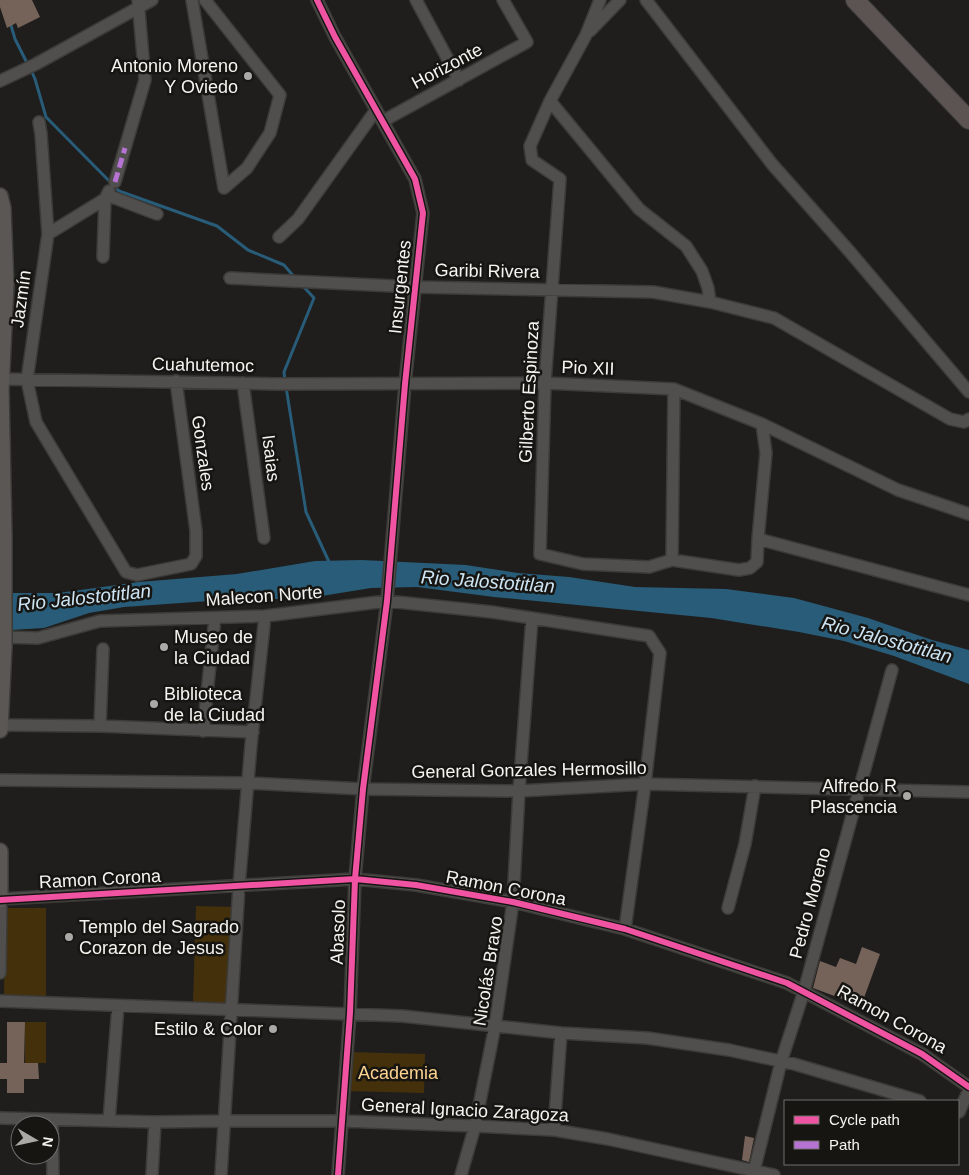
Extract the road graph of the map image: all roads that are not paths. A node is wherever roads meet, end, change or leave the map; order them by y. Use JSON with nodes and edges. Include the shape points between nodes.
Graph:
{"nodes":[{"id":1,"x":152,"y":0,"type":"edge"},
{"id":2,"x":192,"y":0,"type":"edge"},
{"id":3,"x":205,"y":0,"type":"edge"},
{"id":4,"x":317,"y":0,"type":"edge"},
{"id":5,"x":416,"y":0,"type":"edge"},
{"id":6,"x":503,"y":0,"type":"edge"},
{"id":7,"x":600,"y":0,"type":"edge"},
{"id":8,"x":620,"y":0,"type":"edge"},
{"id":9,"x":646,"y":0,"type":"edge"},
{"id":10,"x":856,"y":0,"type":"edge"},
{"id":11,"x":138,"y":4,"type":"edge"},
{"id":12,"x":586,"y":35,"type":"junction"},
{"id":13,"x":459,"y":80,"type":"junction"},
{"id":14,"x":0,"y":81,"type":"edge"},
{"id":15,"x":550,"y":101,"type":"junction"},
{"id":16,"x":376,"y":110,"type":"junction"},
{"id":17,"x":969,"y":120,"type":"edge"},
{"id":18,"x":383,"y":121,"type":"junction"},
{"id":19,"x":39,"y":122,"type":"dead end"},
{"id":20,"x":109,"y":192,"type":"junction"},
{"id":21,"x":1,"y":203,"type":"edge"},
{"id":22,"x":157,"y":214,"type":"dead end"},
{"id":23,"x":48,"y":234,"type":"junction"},
{"id":24,"x":278,"y":237,"type":"dead end"},
{"id":25,"x":103,"y":257,"type":"dead end"},
{"id":26,"x":230,"y":278,"type":"dead end"},
{"id":27,"x":3,"y":285,"type":"edge"},
{"id":28,"x":415,"y":287,"type":"junction"},
{"id":29,"x":552,"y":290,"type":"junction"},
{"id":30,"x":710,"y":302,"type":"junction"},
{"id":31,"x":1,"y":379,"type":"edge"},
{"id":32,"x":27,"y":380,"type":"junction"},
{"id":33,"x":176,"y":381,"type":"junction"},
{"id":34,"x":243,"y":383,"type":"junction"},
{"id":35,"x":545,"y":383,"type":"junction"},
{"id":36,"x":405,"y":384,"type":"junction"},
{"id":37,"x":674,"y":389,"type":"junction"},
{"id":38,"x":969,"y":392,"type":"edge"},
{"id":39,"x":969,"y":418,"type":"edge"},
{"id":40,"x":762,"y":424,"type":"junction"},
{"id":41,"x":969,"y":514,"type":"edge"},
{"id":42,"x":3,"y":528,"type":"edge"},
{"id":43,"x":264,"y":538,"type":"dead end"},
{"id":44,"x":758,"y":539,"type":"junction"},
{"id":45,"x":112,"y":548,"type":"joint"},
{"id":46,"x":672,"y":560,"type":"junction"},
{"id":47,"x":969,"y":595,"type":"edge"},
{"id":48,"x":387,"y":597,"type":"junction"},
{"id":49,"x":265,"y":616,"type":"junction"},
{"id":50,"x":215,"y":618,"type":"junction"},
{"id":51,"x":532,"y":618,"type":"junction"},
{"id":52,"x":2,"y":642,"type":"edge"},
{"id":53,"x":103,"y":649,"type":"dead end"},
{"id":54,"x":892,"y":670,"type":"dead end"},
{"id":55,"x":0,"y":725,"type":"edge"},
{"id":56,"x":100,"y":726,"type":"junction"},
{"id":57,"x":0,"y":730,"type":"edge"},
{"id":58,"x":203,"y":731,"type":"junction"},
{"id":59,"x":253,"y":732,"type":"junction"},
{"id":60,"x":0,"y":780,"type":"edge"},
{"id":61,"x":248,"y":783,"type":"junction"},
{"id":62,"x":645,"y":784,"type":"junction"},
{"id":63,"x":754,"y":786,"type":"junction"},
{"id":64,"x":363,"y":789,"type":"junction"},
{"id":65,"x":859,"y":789,"type":"junction"},
{"id":66,"x":519,"y":791,"type":"junction"},
{"id":67,"x":969,"y":792,"type":"edge"},
{"id":68,"x":0,"y":851,"type":"edge"},
{"id":69,"x":355,"y":879,"type":"junction"},
{"id":70,"x":240,"y":886,"type":"junction"},
{"id":71,"x":1,"y":900,"type":"edge"},
{"id":72,"x":513,"y":902,"type":"junction"},
{"id":73,"x":728,"y":908,"type":"dead end"},
{"id":74,"x":625,"y":929,"type":"junction"},
{"id":75,"x":0,"y":973,"type":"edge"},
{"id":76,"x":804,"y":991,"type":"junction"},
{"id":77,"x":0,"y":1001,"type":"edge"},
{"id":78,"x":118,"y":1006,"type":"junction"},
{"id":79,"x":232,"y":1010,"type":"junction"},
{"id":80,"x":350,"y":1014,"type":"junction"},
{"id":81,"x":495,"y":1026,"type":"junction"},
{"id":82,"x":561,"y":1033,"type":"junction"},
{"id":83,"x":781,"y":1062,"type":"junction"},
{"id":84,"x":969,"y":1089,"type":"edge"},
{"id":85,"x":916,"y":1100,"type":"edge"},
{"id":86,"x":962,"y":1113,"type":"edge"},
{"id":87,"x":60,"y":1120,"type":"edge"},
{"id":88,"x":109,"y":1120,"type":"junction"},
{"id":89,"x":224,"y":1121,"type":"junction"},
{"id":90,"x":342,"y":1121,"type":"junction"},
{"id":91,"x":155,"y":1122,"type":"junction"},
{"id":92,"x":475,"y":1126,"type":"junction"},
{"id":93,"x":554,"y":1130,"type":"junction"},
{"id":94,"x":754,"y":1172,"type":"edge"},
{"id":95,"x":152,"y":1175,"type":"edge"},
{"id":96,"x":221,"y":1175,"type":"edge"},
{"id":97,"x":338,"y":1175,"type":"edge"},
{"id":98,"x":461,"y":1175,"type":"edge"},
{"id":99,"x":774,"y":1175,"type":"edge"}],
"edges":[{"from":1,"to":11,"type":"street"},
{"from":2,"to":3,"type":"street","via":[[224,188],[247,168],[270,133],[280,95]]},
{"from":4,"to":16,"type":"street","name":"Insurgentes","via":[[334,37]]},
{"from":5,"to":13,"type":"street"},
{"from":6,"to":13,"type":"street","name":"Horizonte","via":[[527,42]]},
{"from":7,"to":12,"type":"street"},
{"from":8,"to":12,"type":"street"},
{"from":9,"to":38,"type":"street","via":[[772,164]]},
{"from":10,"to":17,"type":"main road"},
{"from":11,"to":14,"type":"street","via":[[36,64]]},
{"from":11,"to":20,"type":"street","via":[[145,80]]},
{"from":12,"to":15,"type":"street"},
{"from":13,"to":18,"type":"street","name":"Horizonte"},
{"from":15,"to":29,"type":"street","name":"Gilberto Espinoza","via":[[530,146],[532,160],[560,179]]},
{"from":15,"to":30,"type":"street","via":[[639,209],[686,246],[702,271]]},
{"from":16,"to":18,"type":"street","name":"Insurgentes"},
{"from":16,"to":24,"type":"street","via":[[298,219]]},
{"from":18,"to":28,"type":"street","name":"Insurgentes","via":[[414,179],[423,212]]},
{"from":19,"to":23,"type":"street","name":"Jazmín"},
{"from":20,"to":22,"type":"street"},
{"from":20,"to":23,"type":"street"},
{"from":20,"to":25,"type":"street"},
{"from":21,"to":27,"type":"street"},
{"from":23,"to":32,"type":"street","name":"Jazmín"},
{"from":26,"to":28,"type":"street","name":"Garibi Rivera"},
{"from":27,"to":31,"type":"street"},
{"from":28,"to":29,"type":"street","name":"Garibi Rivera"},
{"from":28,"to":36,"type":"street","name":"Insurgentes"},
{"from":29,"to":30,"type":"street","name":"Garibi Rivera","via":[[653,292]]},
{"from":29,"to":35,"type":"street","name":"Gilberto Espinoza"},
{"from":30,"to":39,"type":"street","name":"Garibi Rivera","via":[[774,318],[950,419],[964,422]]},
{"from":31,"to":32,"type":"street","name":"Cuahutemoc"},
{"from":31,"to":42,"type":"street"},
{"from":32,"to":33,"type":"street","name":"Cuahutemoc"},
{"from":32,"to":45,"type":"street","name":"Jazmín","via":[[36,422]]},
{"from":33,"to":34,"type":"street","name":"Cuahutemoc"},
{"from":33,"to":45,"type":"street","name":"Gonzales","via":[[196,531],[196,556],[191,564],[137,575],[126,572]]},
{"from":34,"to":36,"type":"street","name":"Cuahutemoc"},
{"from":34,"to":43,"type":"street","name":"Isaias"},
{"from":35,"to":36,"type":"street","name":"Pio XII"},
{"from":35,"to":37,"type":"street","name":"Pio XII"},
{"from":35,"to":46,"type":"street","name":"Gilberto Espinoza","via":[[540,554],[584,564],[649,567]]},
{"from":36,"to":48,"type":"street","name":"Insurgentes"},
{"from":37,"to":40,"type":"street","name":"Pio XII"},
{"from":37,"to":46,"type":"street"},
{"from":40,"to":41,"type":"street","name":"Pio XII","via":[[898,490]]},
{"from":40,"to":44,"type":"street","via":[[766,454]]},
{"from":42,"to":52,"type":"street","bridge":true},
{"from":44,"to":46,"type":"street","via":[[757,562],[750,568],[739,570]]},
{"from":44,"to":47,"type":"street"},
{"from":48,"to":49,"type":"street","name":"Malecon Norte"},
{"from":48,"to":51,"type":"street","name":"Malecon Norte"},
{"from":48,"to":64,"type":"street","name":"Abasolo"},
{"from":49,"to":50,"type":"street","name":"Malecon Norte"},
{"from":49,"to":59,"type":"street"},
{"from":50,"to":52,"type":"street","name":"Malecon Norte","via":[[100,621],[38,638]]},
{"from":50,"to":58,"type":"street"},
{"from":51,"to":62,"type":"street","name":"Malecon Norte","via":[[649,636],[660,653]]},
{"from":51,"to":66,"type":"street","name":"Nicolás Bravo"},
{"from":52,"to":55,"type":"street"},
{"from":53,"to":56,"type":"street"},
{"from":54,"to":65,"type":"street","name":"Pedro Moreno"},
{"from":55,"to":56,"type":"street"},
{"from":55,"to":57,"type":"street"},
{"from":56,"to":58,"type":"street"},
{"from":58,"to":59,"type":"street"},
{"from":59,"to":61,"type":"street"},
{"from":60,"to":61,"type":"street","name":"General Gonzales Hermosillo"},
{"from":61,"to":64,"type":"street","name":"General Gonzales Hermosillo"},
{"from":61,"to":70,"type":"street"},
{"from":62,"to":63,"type":"street","name":"General Gonzales Hermosillo"},
{"from":62,"to":66,"type":"street","name":"General Gonzales Hermosillo"},
{"from":62,"to":74,"type":"street","name":"Malecon Norte"},
{"from":63,"to":65,"type":"street","name":"General Gonzales Hermosillo"},
{"from":63,"to":73,"type":"street","via":[[746,844]]},
{"from":64,"to":66,"type":"street","name":"General Gonzales Hermosillo"},
{"from":64,"to":69,"type":"street","name":"Abasolo"},
{"from":65,"to":67,"type":"street","name":"General Gonzales Hermosillo"},
{"from":65,"to":76,"type":"street","name":"Pedro Moreno"},
{"from":66,"to":72,"type":"street","name":"Nicolás Bravo"},
{"from":68,"to":71,"type":"street"},
{"from":69,"to":70,"type":"street","name":"Ramon Corona"},
{"from":69,"to":72,"type":"street","name":"Ramon Corona","via":[[416,885]]},
{"from":69,"to":80,"type":"street","name":"Abasolo"},
{"from":70,"to":71,"type":"street","name":"Ramon Corona"},
{"from":70,"to":79,"type":"street"},
{"from":71,"to":75,"type":"street"},
{"from":72,"to":74,"type":"street","name":"Ramon Corona"},
{"from":72,"to":81,"type":"street","name":"Nicolás Bravo"},
{"from":74,"to":76,"type":"street","name":"Ramon Corona"},
{"from":76,"to":83,"type":"street","name":"Pedro Moreno"},
{"from":76,"to":84,"type":"street","name":"Ramon Corona","via":[[922,1054]]},
{"from":77,"to":78,"type":"street"},
{"from":78,"to":79,"type":"street"},
{"from":78,"to":88,"type":"street"},
{"from":79,"to":80,"type":"street"},
{"from":79,"to":89,"type":"street"},
{"from":80,"to":81,"type":"street"},
{"from":80,"to":90,"type":"street","name":"Abasolo"},
{"from":81,"to":82,"type":"street"},
{"from":81,"to":92,"type":"street","name":"Nicolás Bravo"},
{"from":82,"to":83,"type":"street","via":[[648,1038],[729,1050]]},
{"from":82,"to":93,"type":"street"},
{"from":83,"to":85,"type":"street"},
{"from":83,"to":94,"type":"street","name":"Pedro Moreno"},
{"from":84,"to":86,"type":"street"},
{"from":87,"to":88,"type":"street","name":"General Ignacio Zaragoza"},
{"from":88,"to":91,"type":"street","name":"General Ignacio Zaragoza"},
{"from":89,"to":90,"type":"street","name":"General Ignacio Zaragoza"},
{"from":89,"to":91,"type":"street","name":"General Ignacio Zaragoza"},
{"from":89,"to":96,"type":"street"},
{"from":90,"to":92,"type":"street","name":"General Ignacio Zaragoza"},
{"from":90,"to":97,"type":"street","name":"Abasolo"},
{"from":91,"to":95,"type":"street"},
{"from":92,"to":93,"type":"street","name":"General Ignacio Zaragoza"},
{"from":92,"to":98,"type":"street","name":"Nicolás Bravo"},
{"from":93,"to":94,"type":"street","name":"General Ignacio Zaragoza"},
{"from":94,"to":99,"type":"street","name":"General Ignacio Zaragoza"}]}
